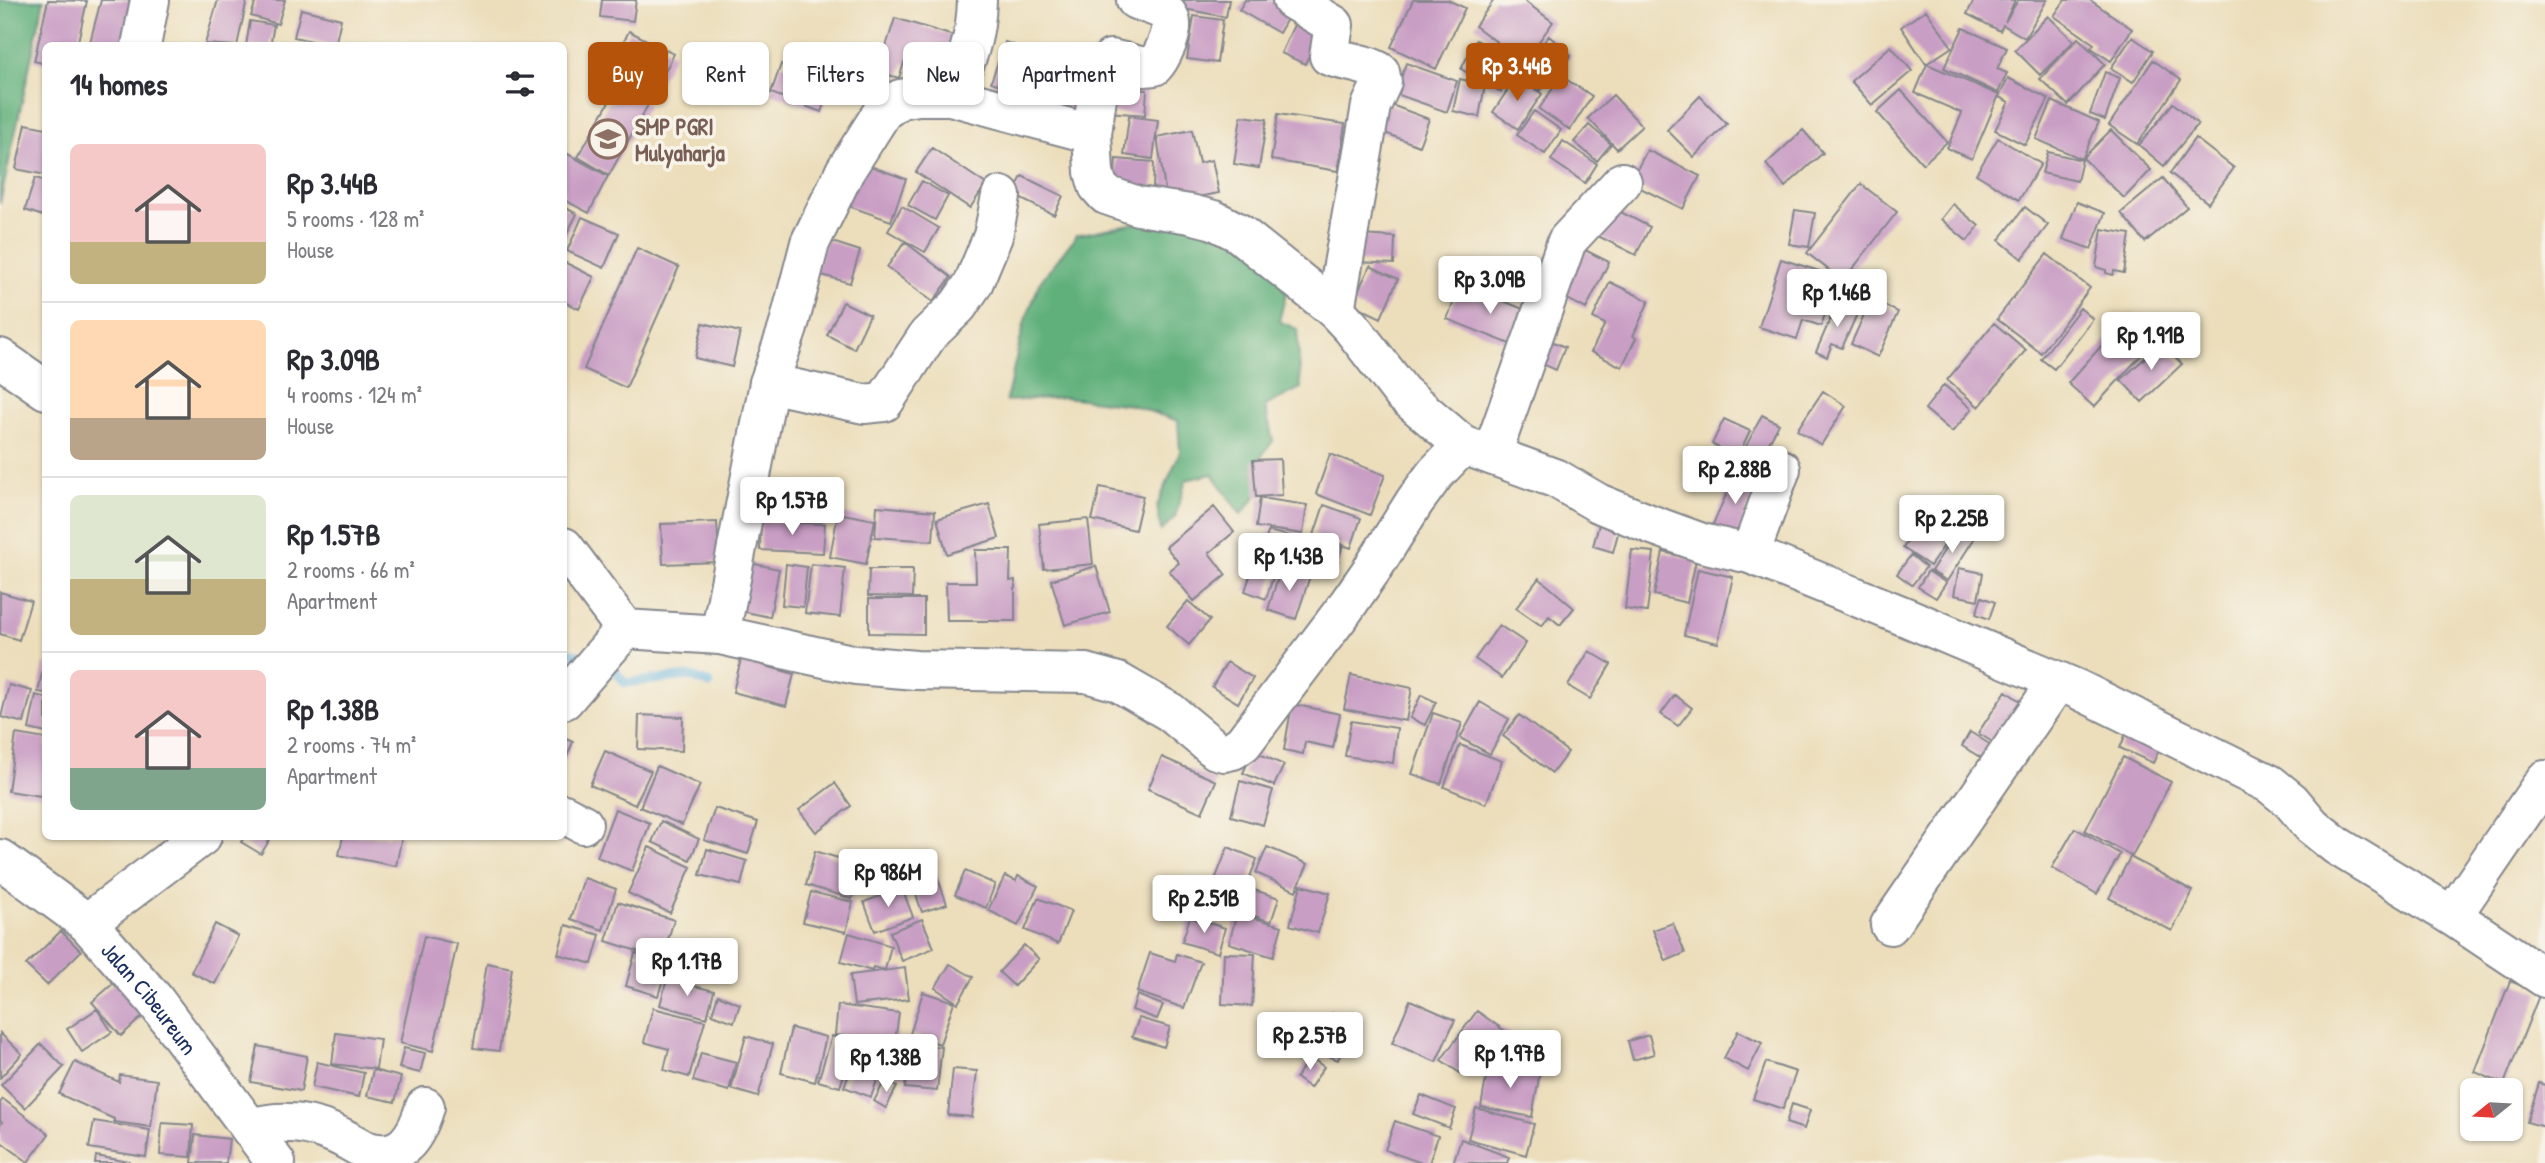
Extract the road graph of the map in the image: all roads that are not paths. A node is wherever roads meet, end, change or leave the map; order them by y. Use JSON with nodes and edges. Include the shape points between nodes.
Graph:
{"nodes":[{"id":1,"x":150,"y":0,"type":"edge"},
{"id":2,"x":977,"y":0,"type":"edge"},
{"id":3,"x":1136,"y":0,"type":"edge"},
{"id":4,"x":1292,"y":0,"type":"edge"},
{"id":5,"x":142,"y":42,"type":"edge"},
{"id":6,"x":972,"y":42,"type":"edge"},
{"id":7,"x":903,"y":98,"type":"edge"},
{"id":8,"x":984,"y":105,"type":"edge"},
{"id":9,"x":1092,"y":134,"type":"junction"},
{"id":10,"x":1622,"y":182,"type":"dead end"},
{"id":11,"x":1001,"y":196,"type":"dead end"},
{"id":12,"x":1335,"y":310,"type":"junction"},
{"id":13,"x":0,"y":358,"type":"edge"},
{"id":14,"x":769,"y":383,"type":"junction"},
{"id":15,"x":42,"y":387,"type":"edge"},
{"id":16,"x":1477,"y":449,"type":"junction"},
{"id":17,"x":1781,"y":469,"type":"dead end"},
{"id":18,"x":567,"y":551,"type":"edge"},
{"id":19,"x":1750,"y":554,"type":"junction"},
{"id":20,"x":625,"y":628,"type":"junction"},
{"id":21,"x":720,"y":635,"type":"junction"},
{"id":22,"x":2058,"y":681,"type":"junction"},
{"id":23,"x":567,"y":696,"type":"edge"},
{"id":24,"x":2545,"y":780,"type":"edge"},
{"id":25,"x":197,"y":840,"type":"edge"},
{"id":26,"x":0,"y":859,"type":"edge"},
{"id":27,"x":2452,"y":916,"type":"junction"},
{"id":28,"x":87,"y":923,"type":"junction"},
{"id":29,"x":1890,"y":925,"type":"dead end"},
{"id":30,"x":2545,"y":978,"type":"edge"},
{"id":31,"x":425,"y":1107,"type":"dead end"},
{"id":32,"x":262,"y":1151,"type":"edge"}],
"edges":[{"from":1,"to":5,"type":"street"},
{"from":2,"to":6,"type":"street"},
{"from":3,"to":9,"type":"street","via":[[1164,11],[1172,30],[1154,66],[1111,59],[1101,68]]},
{"from":4,"to":12,"type":"street","via":[[1334,25],[1329,56],[1373,67],[1382,82],[1371,106]]},
{"from":7,"to":14,"type":"street","via":[[883,111],[845,170],[810,243]]},
{"from":8,"to":9,"type":"street"},
{"from":9,"to":12,"type":"street","via":[[1094,172],[1106,195],[1138,206],[1214,220],[1239,233]]},
{"from":10,"to":16,"type":"street","via":[[1567,241]]},
{"from":11,"to":14,"type":"street","via":[[993,236],[973,284],[928,335],[884,402],[864,404]]},
{"from":12,"to":16,"type":"street","via":[[1402,393]]},
{"from":13,"to":15,"type":"street"},
{"from":14,"to":21,"type":"street"},
{"from":16,"to":19,"type":"street","via":[[1557,479],[1598,503],[1650,524]]},
{"from":16,"to":21,"type":"street","via":[[1422,492],[1343,611],[1233,750],[1216,750],[1170,712],[1118,682],[1086,673],[856,665]]},
{"from":17,"to":19,"type":"street"},
{"from":18,"to":20,"type":"street"},
{"from":19,"to":22,"type":"street"},
{"from":20,"to":21,"type":"street"},
{"from":20,"to":23,"type":"street"},
{"from":22,"to":27,"type":"street","via":[[2270,784],[2337,846]]},
{"from":22,"to":29,"type":"street"},
{"from":24,"to":27,"type":"street"},
{"from":25,"to":28,"type":"street"},
{"from":26,"to":28,"type":"street","name":"Jalan Cibeureum"},
{"from":27,"to":30,"type":"street"},
{"from":28,"to":32,"type":"street","name":"Jalan Cibeureum","via":[[155,999]]},
{"from":31,"to":32,"type":"street","via":[[412,1137],[389,1154],[366,1150],[304,1124],[271,1122]]}]}
